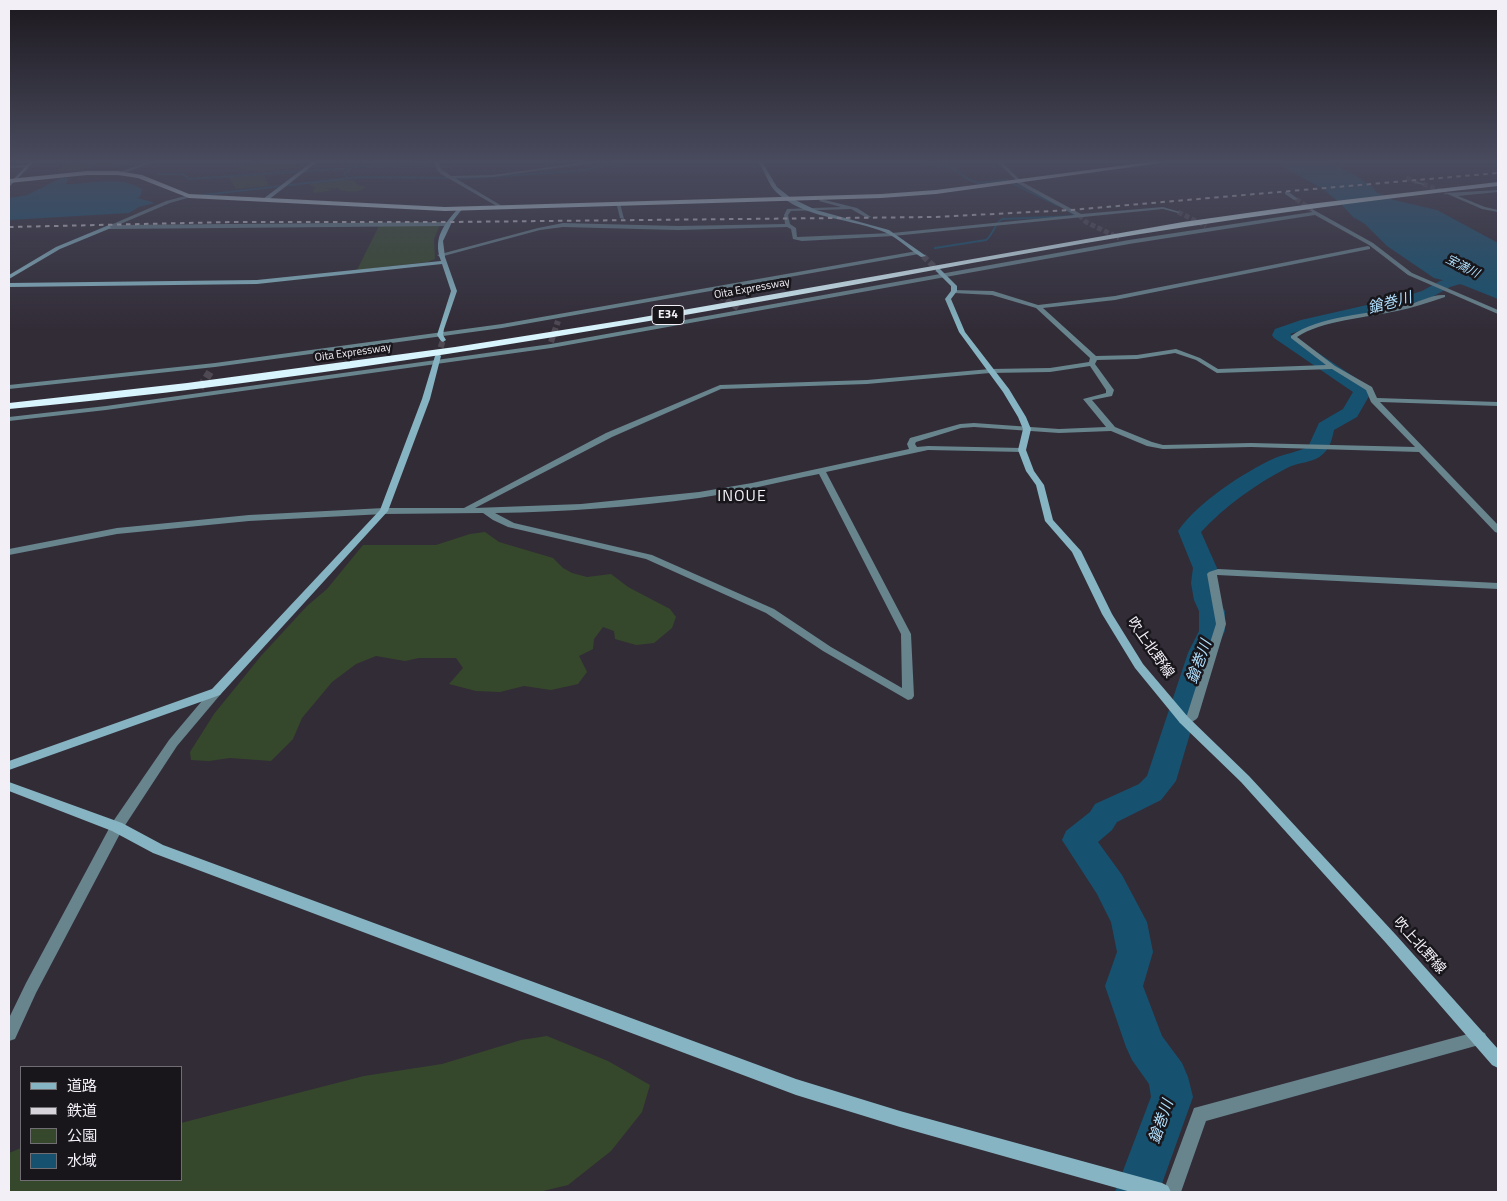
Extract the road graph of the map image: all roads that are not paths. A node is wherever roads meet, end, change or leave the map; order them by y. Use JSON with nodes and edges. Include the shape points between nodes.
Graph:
{"nodes":[{"id":1,"x":130,"y":218,"type":"edge"},
{"id":2,"x":452,"y":218,"type":"edge"},
{"id":3,"x":787,"y":218,"type":"edge"},
{"id":4,"x":845,"y":218,"type":"edge"},
{"id":5,"x":1038,"y":218,"type":"edge"},
{"id":6,"x":1173,"y":218,"type":"tunnel mouth"},
{"id":7,"x":1197,"y":218,"type":"edge"},
{"id":8,"x":1223,"y":218,"type":"edge"},
{"id":9,"x":1268,"y":218,"type":"edge"},
{"id":10,"x":1326,"y":218,"type":"edge"},
{"id":11,"x":1164,"y":219,"type":"dead end"},
{"id":12,"x":447,"y":224,"type":"junction"},
{"id":13,"x":788,"y":225,"type":"junction"},
{"id":14,"x":109,"y":227,"type":"junction"},
{"id":15,"x":893,"y":234,"type":"junction"},
{"id":16,"x":1352,"y":234,"type":"junction"},
{"id":17,"x":1119,"y":238,"type":"tunnel mouth"},
{"id":18,"x":1128,"y":242,"type":"junction"},
{"id":19,"x":1368,"y":248,"type":"junction"},
{"id":20,"x":981,"y":249,"type":"dead end"},
{"id":21,"x":440,"y":255,"type":"junction"},
{"id":22,"x":443,"y":262,"type":"junction"},
{"id":23,"x":1398,"y":263,"type":"junction"},
{"id":24,"x":941,"y":273,"type":"junction"},
{"id":25,"x":9,"y":277,"type":"edge"},
{"id":26,"x":810,"y":285,"type":"junction"},
{"id":27,"x":9,"y":286,"type":"edge"},
{"id":28,"x":954,"y":291,"type":"junction"},
{"id":29,"x":1443,"y":296,"type":"dead end"},
{"id":30,"x":1038,"y":307,"type":"junction"},
{"id":31,"x":1498,"y":312,"type":"edge"},
{"id":32,"x":442,"y":338,"type":"junction"},
{"id":33,"x":438,"y":359,"type":"junction"},
{"id":34,"x":1093,"y":361,"type":"junction"},
{"id":35,"x":214,"y":365,"type":"junction"},
{"id":36,"x":1333,"y":367,"type":"junction"},
{"id":37,"x":990,"y":371,"type":"junction"},
{"id":38,"x":210,"y":372,"type":"tunnel mouth"},
{"id":39,"x":9,"y":387,"type":"edge"},
{"id":40,"x":9,"y":399,"type":"edge"},
{"id":41,"x":1374,"y":400,"type":"junction"},
{"id":42,"x":1498,"y":404,"type":"edge"},
{"id":43,"x":9,"y":406,"type":"edge"},
{"id":44,"x":9,"y":419,"type":"edge"},
{"id":45,"x":1027,"y":429,"type":"junction"},
{"id":46,"x":1112,"y":429,"type":"junction"},
{"id":47,"x":914,"y":450,"type":"junction"},
{"id":48,"x":1022,"y":450,"type":"junction"},
{"id":49,"x":1422,"y":450,"type":"junction"},
{"id":50,"x":821,"y":470,"type":"junction"},
{"id":51,"x":465,"y":510,"type":"junction"},
{"id":52,"x":486,"y":510,"type":"junction"},
{"id":53,"x":384,"y":511,"type":"junction"},
{"id":54,"x":1498,"y":530,"type":"edge"},
{"id":55,"x":9,"y":552,"type":"edge"},
{"id":56,"x":1498,"y":586,"type":"edge"},
{"id":57,"x":216,"y":692,"type":"junction"},
{"id":58,"x":1184,"y":720,"type":"junction"},
{"id":59,"x":9,"y":766,"type":"edge"},
{"id":60,"x":9,"y":786,"type":"edge"},
{"id":61,"x":117,"y":827,"type":"junction"},
{"id":62,"x":9,"y":1034,"type":"edge"},
{"id":63,"x":1479,"y":1038,"type":"junction"},
{"id":64,"x":1498,"y":1060,"type":"edge"},
{"id":65,"x":1163,"y":1191,"type":"edge"}],
"edges":[{"from":1,"to":14,"type":"street"},
{"from":2,"to":12,"type":"street"},
{"from":3,"to":13,"type":"street"},
{"from":4,"to":15,"type":"street"},
{"from":5,"to":15,"type":"street"},
{"from":6,"to":11,"type":"highway"},
{"from":7,"to":26,"type":"highway","name":"Oita Expressway","number":"E34"},
{"from":8,"to":43,"type":"highway","name":"Oita Expressway","number":"E34","via":[[719,307],[459,349]]},
{"from":9,"to":18,"type":"street"},
{"from":10,"to":16,"type":"street"},
{"from":12,"to":14,"type":"street"},
{"from":12,"to":21,"type":"street","via":[[439,243]]},
{"from":13,"to":15,"type":"street","via":[[793,228],[797,239]]},
{"from":13,"to":21,"type":"street","via":[[747,228],[563,225]]},
{"from":14,"to":25,"type":"street","via":[[58,248]]},
{"from":15,"to":32,"type":"street","via":[[920,255],[716,293]]},
{"from":16,"to":19,"type":"street"},
{"from":16,"to":23,"type":"street"},
{"from":17,"to":18,"type":"street"},
{"from":18,"to":24,"type":"street"},
{"from":19,"to":23,"type":"street"},
{"from":19,"to":30,"type":"street","via":[[1115,298]]},
{"from":20,"to":26,"type":"highway"},
{"from":21,"to":22,"type":"street"},
{"from":22,"to":27,"type":"street","via":[[256,282]]},
{"from":22,"to":32,"type":"street","via":[[454,291]]},
{"from":23,"to":31,"type":"street","via":[[1418,278]]},
{"from":24,"to":28,"type":"street","via":[[952,282]]},
{"from":24,"to":33,"type":"street","via":[[663,327]]},
{"from":26,"to":40,"type":"highway","name":"Oita Expressway","number":"E34","via":[[457,343]]},
{"from":28,"to":30,"type":"street","via":[[993,293]]},
{"from":28,"to":37,"type":"street","via":[[948,299],[955,320]]},
{"from":29,"to":36,"type":"street","via":[[1295,334],[1293,337],[1297,341]]},
{"from":30,"to":34,"type":"street"},
{"from":32,"to":35,"type":"street"},
{"from":33,"to":44,"type":"street"},
{"from":33,"to":53,"type":"street"},
{"from":34,"to":36,"type":"street","via":[[1176,351],[1217,371]]},
{"from":34,"to":37,"type":"street","via":[[1040,370]]},
{"from":34,"to":46,"type":"street","via":[[1110,390],[1104,396],[1087,399]]},
{"from":35,"to":38,"type":"street"},
{"from":35,"to":39,"type":"street"},
{"from":36,"to":41,"type":"street","via":[[1369,389]]},
{"from":37,"to":45,"type":"street","via":[[1006,391]]},
{"from":37,"to":51,"type":"street","via":[[866,382],[720,387],[609,435]]},
{"from":41,"to":42,"type":"street"},
{"from":41,"to":49,"type":"street"},
{"from":45,"to":46,"type":"street"},
{"from":45,"to":47,"type":"street","via":[[960,426],[913,440]]},
{"from":45,"to":48,"type":"street"},
{"from":46,"to":49,"type":"street","via":[[1163,447],[1251,445]]},
{"from":47,"to":48,"type":"street"},
{"from":47,"to":50,"type":"street"},
{"from":48,"to":58,"type":"street","name":"吹上北野線","via":[[1040,485],[1049,521],[1076,551],[1107,614],[1139,666]]},
{"from":49,"to":54,"type":"street"},
{"from":50,"to":52,"type":"street","via":[[699,495],[581,507]]},
{"from":50,"to":52,"type":"street","via":[[906,634],[908,696],[770,611],[717,586],[649,557],[511,525]]},
{"from":51,"to":52,"type":"street"},
{"from":51,"to":53,"type":"street"},
{"from":53,"to":55,"type":"street","via":[[157,526]]},
{"from":53,"to":57,"type":"street"},
{"from":56,"to":58,"type":"street","via":[[1212,574],[1221,624],[1192,717]]},
{"from":57,"to":59,"type":"street"},
{"from":57,"to":61,"type":"street","via":[[173,743]]},
{"from":58,"to":63,"type":"street","name":"吹上北野線","via":[[1246,779]]},
{"from":60,"to":61,"type":"street"},
{"from":61,"to":62,"type":"street"},
{"from":61,"to":65,"type":"street","via":[[158,849],[796,1087]]},
{"from":63,"to":64,"type":"street","name":"吹上北野線"},
{"from":63,"to":65,"type":"street","via":[[1200,1114]]}]}
